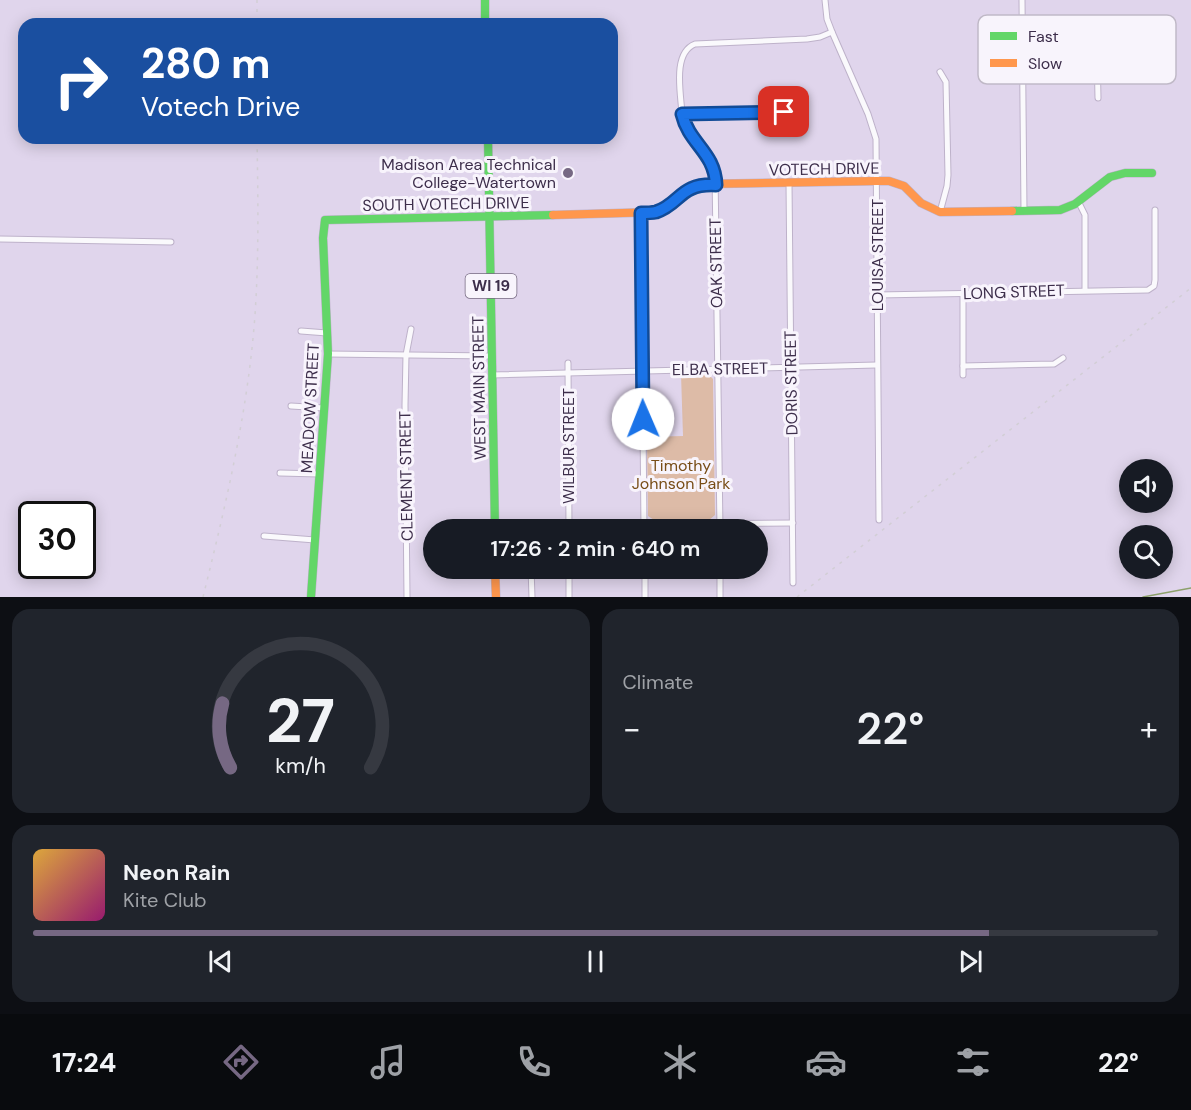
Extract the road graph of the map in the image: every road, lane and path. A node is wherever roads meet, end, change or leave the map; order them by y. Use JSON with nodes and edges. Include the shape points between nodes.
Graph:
{"nodes":[{"id":1,"x":485,"y":0,"type":"edge"},
{"id":2,"x":825,"y":0,"type":"edge"},
{"id":3,"x":485,"y":18,"type":"edge"},
{"id":4,"x":832,"y":32,"type":"junction"},
{"id":5,"x":940,"y":72,"type":"dead end"},
{"id":6,"x":1022,"y":84,"type":"edge"},
{"id":7,"x":1098,"y":84,"type":"edge"},
{"id":8,"x":1098,"y":98,"type":"dead end"},
{"id":9,"x":784,"y":112,"type":"dead end"},
{"id":10,"x":682,"y":114,"type":"junction"},
{"id":11,"x":488,"y":144,"type":"edge"},
{"id":12,"x":1152,"y":173,"type":"dead end"},
{"id":13,"x":877,"y":181,"type":"junction"},
{"id":14,"x":789,"y":183,"type":"junction"},
{"id":15,"x":716,"y":185,"type":"junction"},
{"id":16,"x":1079,"y":203,"type":"junction"},
{"id":17,"x":1155,"y":210,"type":"dead end"},
{"id":18,"x":1024,"y":211,"type":"junction"},
{"id":19,"x":940,"y":212,"type":"junction"},
{"id":20,"x":641,"y":213,"type":"junction"},
{"id":21,"x":568,"y":215,"type":"joint"},
{"id":22,"x":489,"y":217,"type":"junction"},
{"id":23,"x":325,"y":220,"type":"joint"},
{"id":24,"x":0,"y":239,"type":"edge"},
{"id":25,"x":171,"y":242,"type":"dead end"},
{"id":26,"x":1085,"y":290,"type":"junction"},
{"id":27,"x":963,"y":294,"type":"junction"},
{"id":28,"x":877,"y":295,"type":"junction"},
{"id":29,"x":411,"y":329,"type":"dead end"},
{"id":30,"x":301,"y":331,"type":"dead end"},
{"id":31,"x":327,"y":333,"type":"junction"},
{"id":32,"x":328,"y":354,"type":"junction"},
{"id":33,"x":406,"y":355,"type":"junction"},
{"id":34,"x":492,"y":356,"type":"junction"},
{"id":35,"x":1063,"y":358,"type":"dead end"},
{"id":36,"x":568,"y":363,"type":"dead end"},
{"id":37,"x":876,"y":365,"type":"junction"},
{"id":38,"x":963,"y":366,"type":"junction"},
{"id":39,"x":791,"y":367,"type":"junction"},
{"id":40,"x":717,"y":369,"type":"junction"},
{"id":41,"x":642,"y":371,"type":"junction"},
{"id":42,"x":568,"y":373,"type":"junction"},
{"id":43,"x":492,"y":375,"type":"junction"},
{"id":44,"x":963,"y":375,"type":"dead end"},
{"id":45,"x":291,"y":406,"type":"dead end"},
{"id":46,"x":324,"y":408,"type":"junction"},
{"id":47,"x":280,"y":473,"type":"dead end"},
{"id":48,"x":320,"y":474,"type":"junction"},
{"id":49,"x":495,"y":519,"type":"edge"},
{"id":50,"x":569,"y":519,"type":"edge"},
{"id":51,"x":644,"y":519,"type":"edge"},
{"id":52,"x":720,"y":519,"type":"edge"},
{"id":53,"x":879,"y":520,"type":"dead end"},
{"id":54,"x":793,"y":523,"type":"junction"},
{"id":55,"x":768,"y":524,"type":"edge"},
{"id":56,"x":264,"y":536,"type":"dead end"},
{"id":57,"x":315,"y":540,"type":"junction"},
{"id":58,"x":495,"y":579,"type":"edge"},
{"id":59,"x":531,"y":579,"type":"edge"},
{"id":60,"x":569,"y":579,"type":"edge"},
{"id":61,"x":645,"y":579,"type":"edge"},
{"id":62,"x":720,"y":579,"type":"edge"},
{"id":63,"x":793,"y":583,"type":"dead end"},
{"id":64,"x":311,"y":597,"type":"edge"},
{"id":65,"x":407,"y":597,"type":"edge"},
{"id":66,"x":495,"y":597,"type":"edge"},
{"id":67,"x":532,"y":597,"type":"edge"},
{"id":68,"x":569,"y":597,"type":"edge"},
{"id":69,"x":645,"y":597,"type":"edge"},
{"id":70,"x":720,"y":597,"type":"edge"}],
"edges":[{"from":1,"to":3,"type":"street"},
{"from":2,"to":4,"type":"street","name":"LOUISA STREET"},
{"from":4,"to":10,"type":"street","name":"OAK STREET","via":[[807,39],[690,46],[681,58]]},
{"from":4,"to":13,"type":"street","name":"LOUISA STREET","via":[[873,128]]},
{"from":5,"to":19,"type":"street","via":[[946,82],[948,175]]},
{"from":6,"to":18,"type":"street"},
{"from":7,"to":8,"type":"street"},
{"from":9,"to":10,"type":"street"},
{"from":10,"to":15,"type":"street","name":"OAK STREET","via":[[690,134],[713,166]]},
{"from":11,"to":22,"type":"street","name":"WEST MAIN STREET","number":"WI 19"},
{"from":12,"to":16,"type":"street","via":[[1112,176]]},
{"from":13,"to":14,"type":"street","name":"VOTECH DRIVE"},
{"from":13,"to":19,"type":"street","name":"VOTECH DRIVE","via":[[904,186],[927,207]]},
{"from":13,"to":28,"type":"street","name":"LOUISA STREET"},
{"from":14,"to":15,"type":"street","name":"VOTECH DRIVE"},
{"from":14,"to":39,"type":"street","name":"DORIS STREET"},
{"from":15,"to":20,"type":"street","name":"VOTECH DRIVE","via":[[690,188],[657,212]]},
{"from":15,"to":40,"type":"street","name":"OAK STREET"},
{"from":16,"to":18,"type":"street","via":[[1060,210]]},
{"from":16,"to":26,"type":"street","via":[[1085,215]]},
{"from":17,"to":26,"type":"street","name":"LONG STREET","via":[[1156,276],[1151,289]]},
{"from":18,"to":19,"type":"street"},
{"from":20,"to":21,"type":"street","name":"VOTECH DRIVE"},
{"from":20,"to":41,"type":"street"},
{"from":21,"to":22,"type":"street","name":"SOUTH VOTECH DRIVE"},
{"from":22,"to":23,"type":"street","name":"SOUTH VOTECH DRIVE"},
{"from":22,"to":34,"type":"street","name":"WEST MAIN STREET","number":"WI 19"},
{"from":23,"to":31,"type":"street","name":"MEADOW STREET"},
{"from":24,"to":25,"type":"street"},
{"from":26,"to":27,"type":"street","name":"LONG STREET"},
{"from":27,"to":28,"type":"street","name":"LONG STREET"},
{"from":27,"to":38,"type":"street"},
{"from":28,"to":37,"type":"street","name":"LOUISA STREET"},
{"from":29,"to":33,"type":"street","name":"CLEMENT STREET"},
{"from":30,"to":31,"type":"street"},
{"from":31,"to":32,"type":"street","name":"MEADOW STREET"},
{"from":32,"to":33,"type":"street"},
{"from":32,"to":46,"type":"street","name":"MEADOW STREET"},
{"from":33,"to":34,"type":"street"},
{"from":33,"to":65,"type":"street","name":"CLEMENT STREET"},
{"from":34,"to":43,"type":"street","name":"WEST MAIN STREET","number":"WI 19"},
{"from":35,"to":38,"type":"street","via":[[1054,364]]},
{"from":36,"to":42,"type":"street","name":"WILBUR STREET"},
{"from":37,"to":39,"type":"street","name":"ELBA STREET"},
{"from":37,"to":53,"type":"street","name":"LOUISA STREET"},
{"from":38,"to":44,"type":"street"},
{"from":39,"to":40,"type":"street","name":"ELBA STREET"},
{"from":39,"to":54,"type":"street","name":"DORIS STREET"},
{"from":40,"to":41,"type":"street","name":"ELBA STREET"},
{"from":40,"to":52,"type":"street","name":"OAK STREET"},
{"from":41,"to":42,"type":"street","name":"ELBA STREET"},
{"from":41,"to":51,"type":"street"},
{"from":42,"to":43,"type":"street","name":"ELBA STREET"},
{"from":42,"to":50,"type":"street","name":"WILBUR STREET"},
{"from":43,"to":49,"type":"street","name":"WEST MAIN STREET","number":"WI 19"},
{"from":45,"to":46,"type":"street"},
{"from":46,"to":48,"type":"street","name":"MEADOW STREET"},
{"from":47,"to":48,"type":"street"},
{"from":48,"to":57,"type":"street","name":"MEADOW STREET"},
{"from":54,"to":55,"type":"street"},
{"from":54,"to":63,"type":"street","name":"DORIS STREET"},
{"from":56,"to":57,"type":"street"},
{"from":57,"to":64,"type":"street","name":"MEADOW STREET"},
{"from":58,"to":66,"type":"street"},
{"from":59,"to":67,"type":"street"},
{"from":60,"to":68,"type":"street"},
{"from":61,"to":69,"type":"street"},
{"from":62,"to":70,"type":"street"}]}
